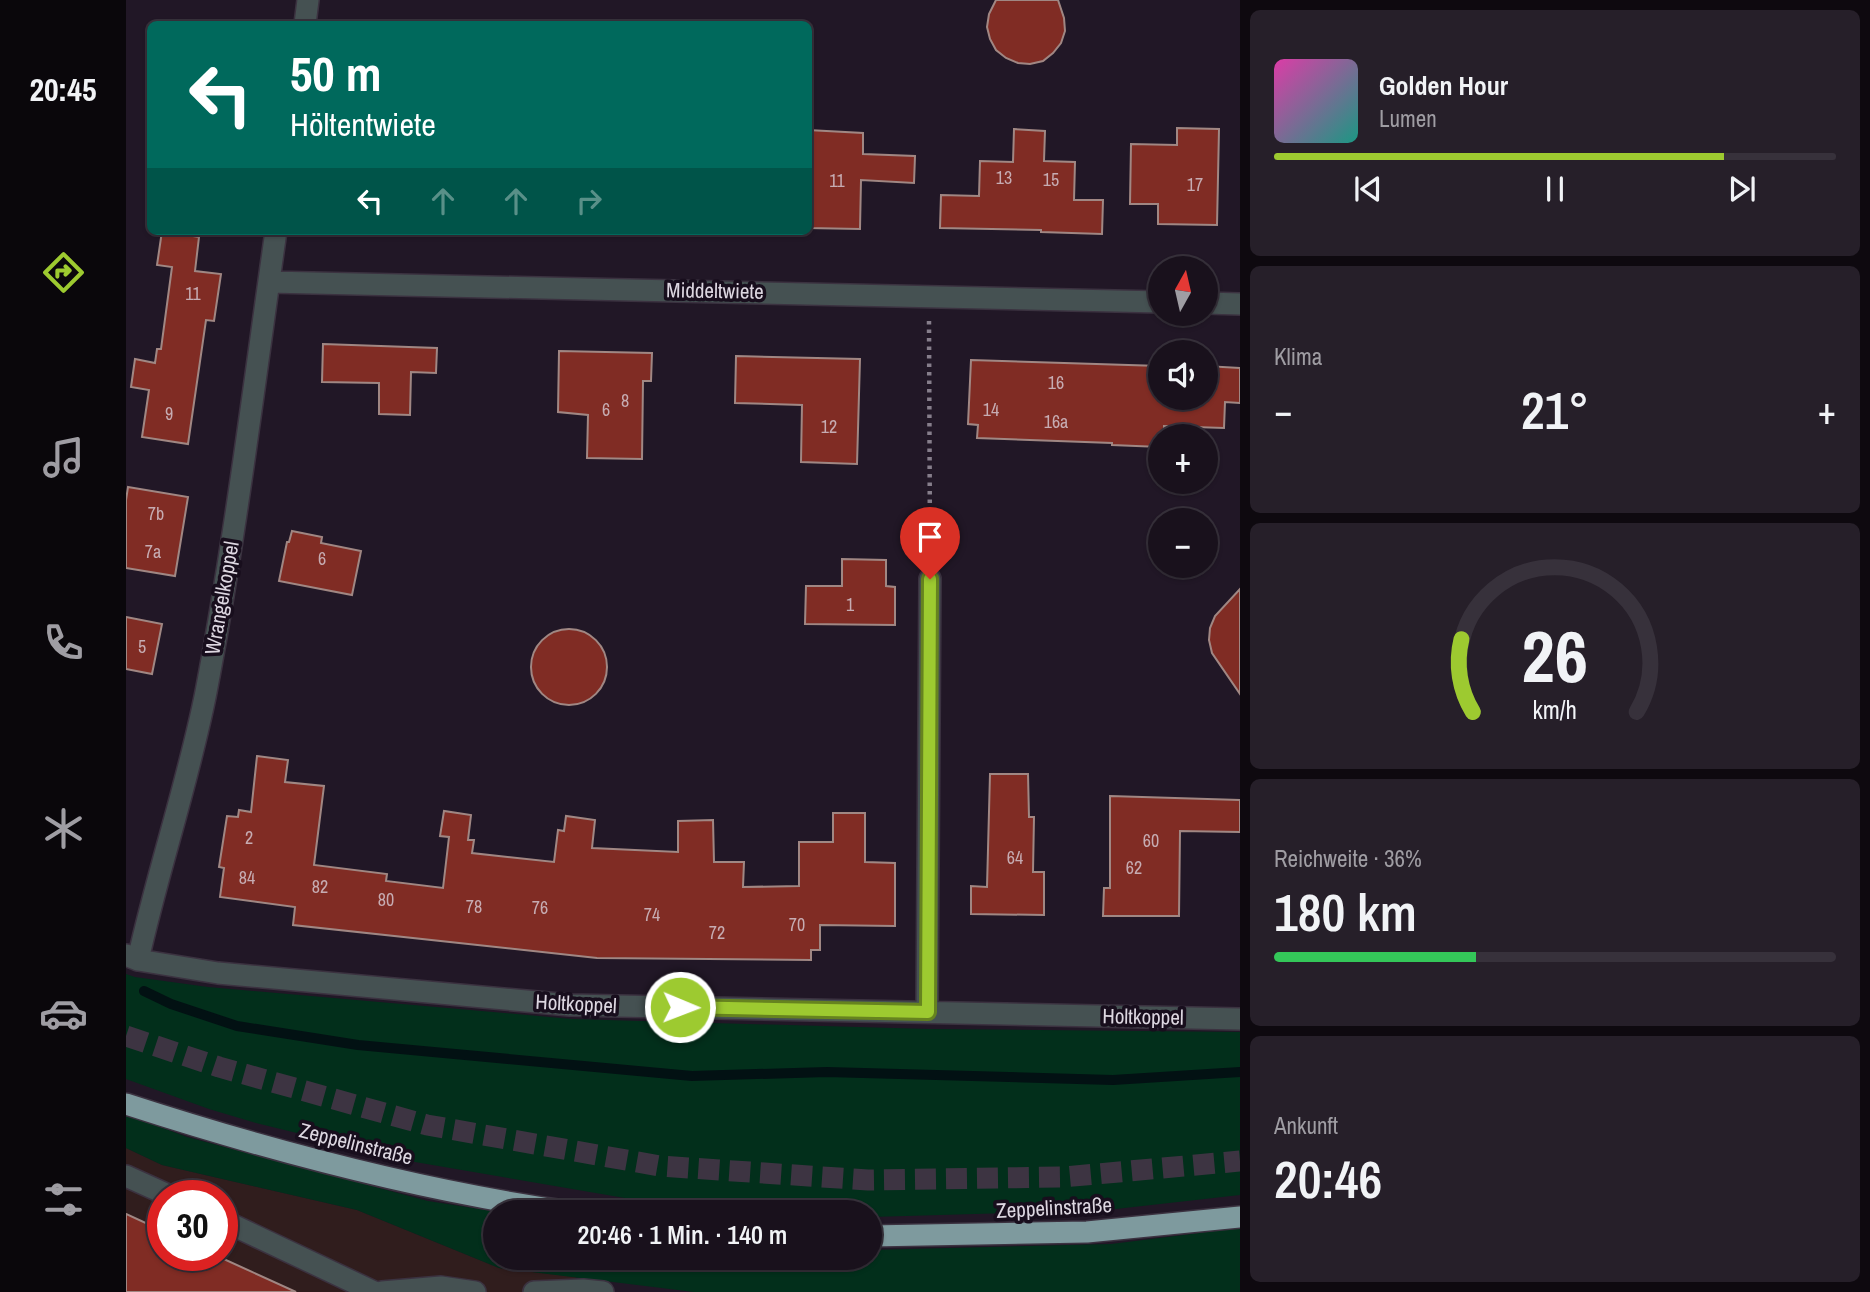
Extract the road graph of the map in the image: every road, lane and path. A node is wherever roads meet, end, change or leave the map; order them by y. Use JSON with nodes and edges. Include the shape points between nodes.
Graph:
{"nodes":[{"id":1,"x":309,"y":0,"type":"edge"},
{"id":2,"x":306,"y":21,"type":"edge"},
{"id":3,"x":275,"y":235,"type":"edge"},
{"id":4,"x":269,"y":282,"type":"junction"},
{"id":5,"x":929,"y":296,"type":"junction"},
{"id":6,"x":1148,"y":302,"type":"edge"},
{"id":7,"x":1218,"y":303,"type":"edge"},
{"id":8,"x":1240,"y":304,"type":"edge"},
{"id":9,"x":930,"y":579,"type":"joint"},
{"id":10,"x":132,"y":957,"type":"edge"},
{"id":11,"x":928,"y":1012,"type":"junction"},
{"id":12,"x":1240,"y":1019,"type":"edge"},
{"id":13,"x":126,"y":1104,"type":"edge"},
{"id":14,"x":126,"y":1176,"type":"edge"},
{"id":15,"x":147,"y":1186,"type":"edge"},
{"id":16,"x":506,"y":1200,"type":"edge"},
{"id":17,"x":1240,"y":1217,"type":"edge"},
{"id":18,"x":238,"y":1228,"type":"edge"},
{"id":19,"x":882,"y":1236,"type":"edge"},
{"id":20,"x":374,"y":1292,"type":"edge"},
{"id":21,"x":382,"y":1292,"type":"edge"},
{"id":22,"x":475,"y":1292,"type":"edge"},
{"id":23,"x":534,"y":1292,"type":"edge"},
{"id":24,"x":603,"y":1292,"type":"edge"}],
"edges":[{"from":1,"to":2,"type":"street"},
{"from":3,"to":4,"type":"street","name":"Wrangelkoppel"},
{"from":4,"to":5,"type":"street","name":"Middeltwiete"},
{"from":4,"to":10,"type":"street","name":"Wrangelkoppel","via":[[205,695],[187,776]]},
{"from":5,"to":6,"type":"street","name":"Middeltwiete"},
{"from":5,"to":9,"type":"path"},
{"from":7,"to":8,"type":"street"},
{"from":9,"to":11,"type":"street"},
{"from":10,"to":11,"type":"street","name":"Holtkoppel","via":[[218,973],[570,1005]]},
{"from":11,"to":12,"type":"street","name":"Holtkoppel"},
{"from":13,"to":16,"type":"highway","name":"Zeppelinstraße","via":[[400,1181]]},
{"from":14,"to":15,"type":"street"},
{"from":17,"to":19,"type":"highway","name":"Zeppelinstraße","via":[[1087,1233]]},
{"from":18,"to":20,"type":"street"},
{"from":21,"to":22,"type":"street","via":[[441,1287]]},
{"from":23,"to":24,"type":"street"}]}
